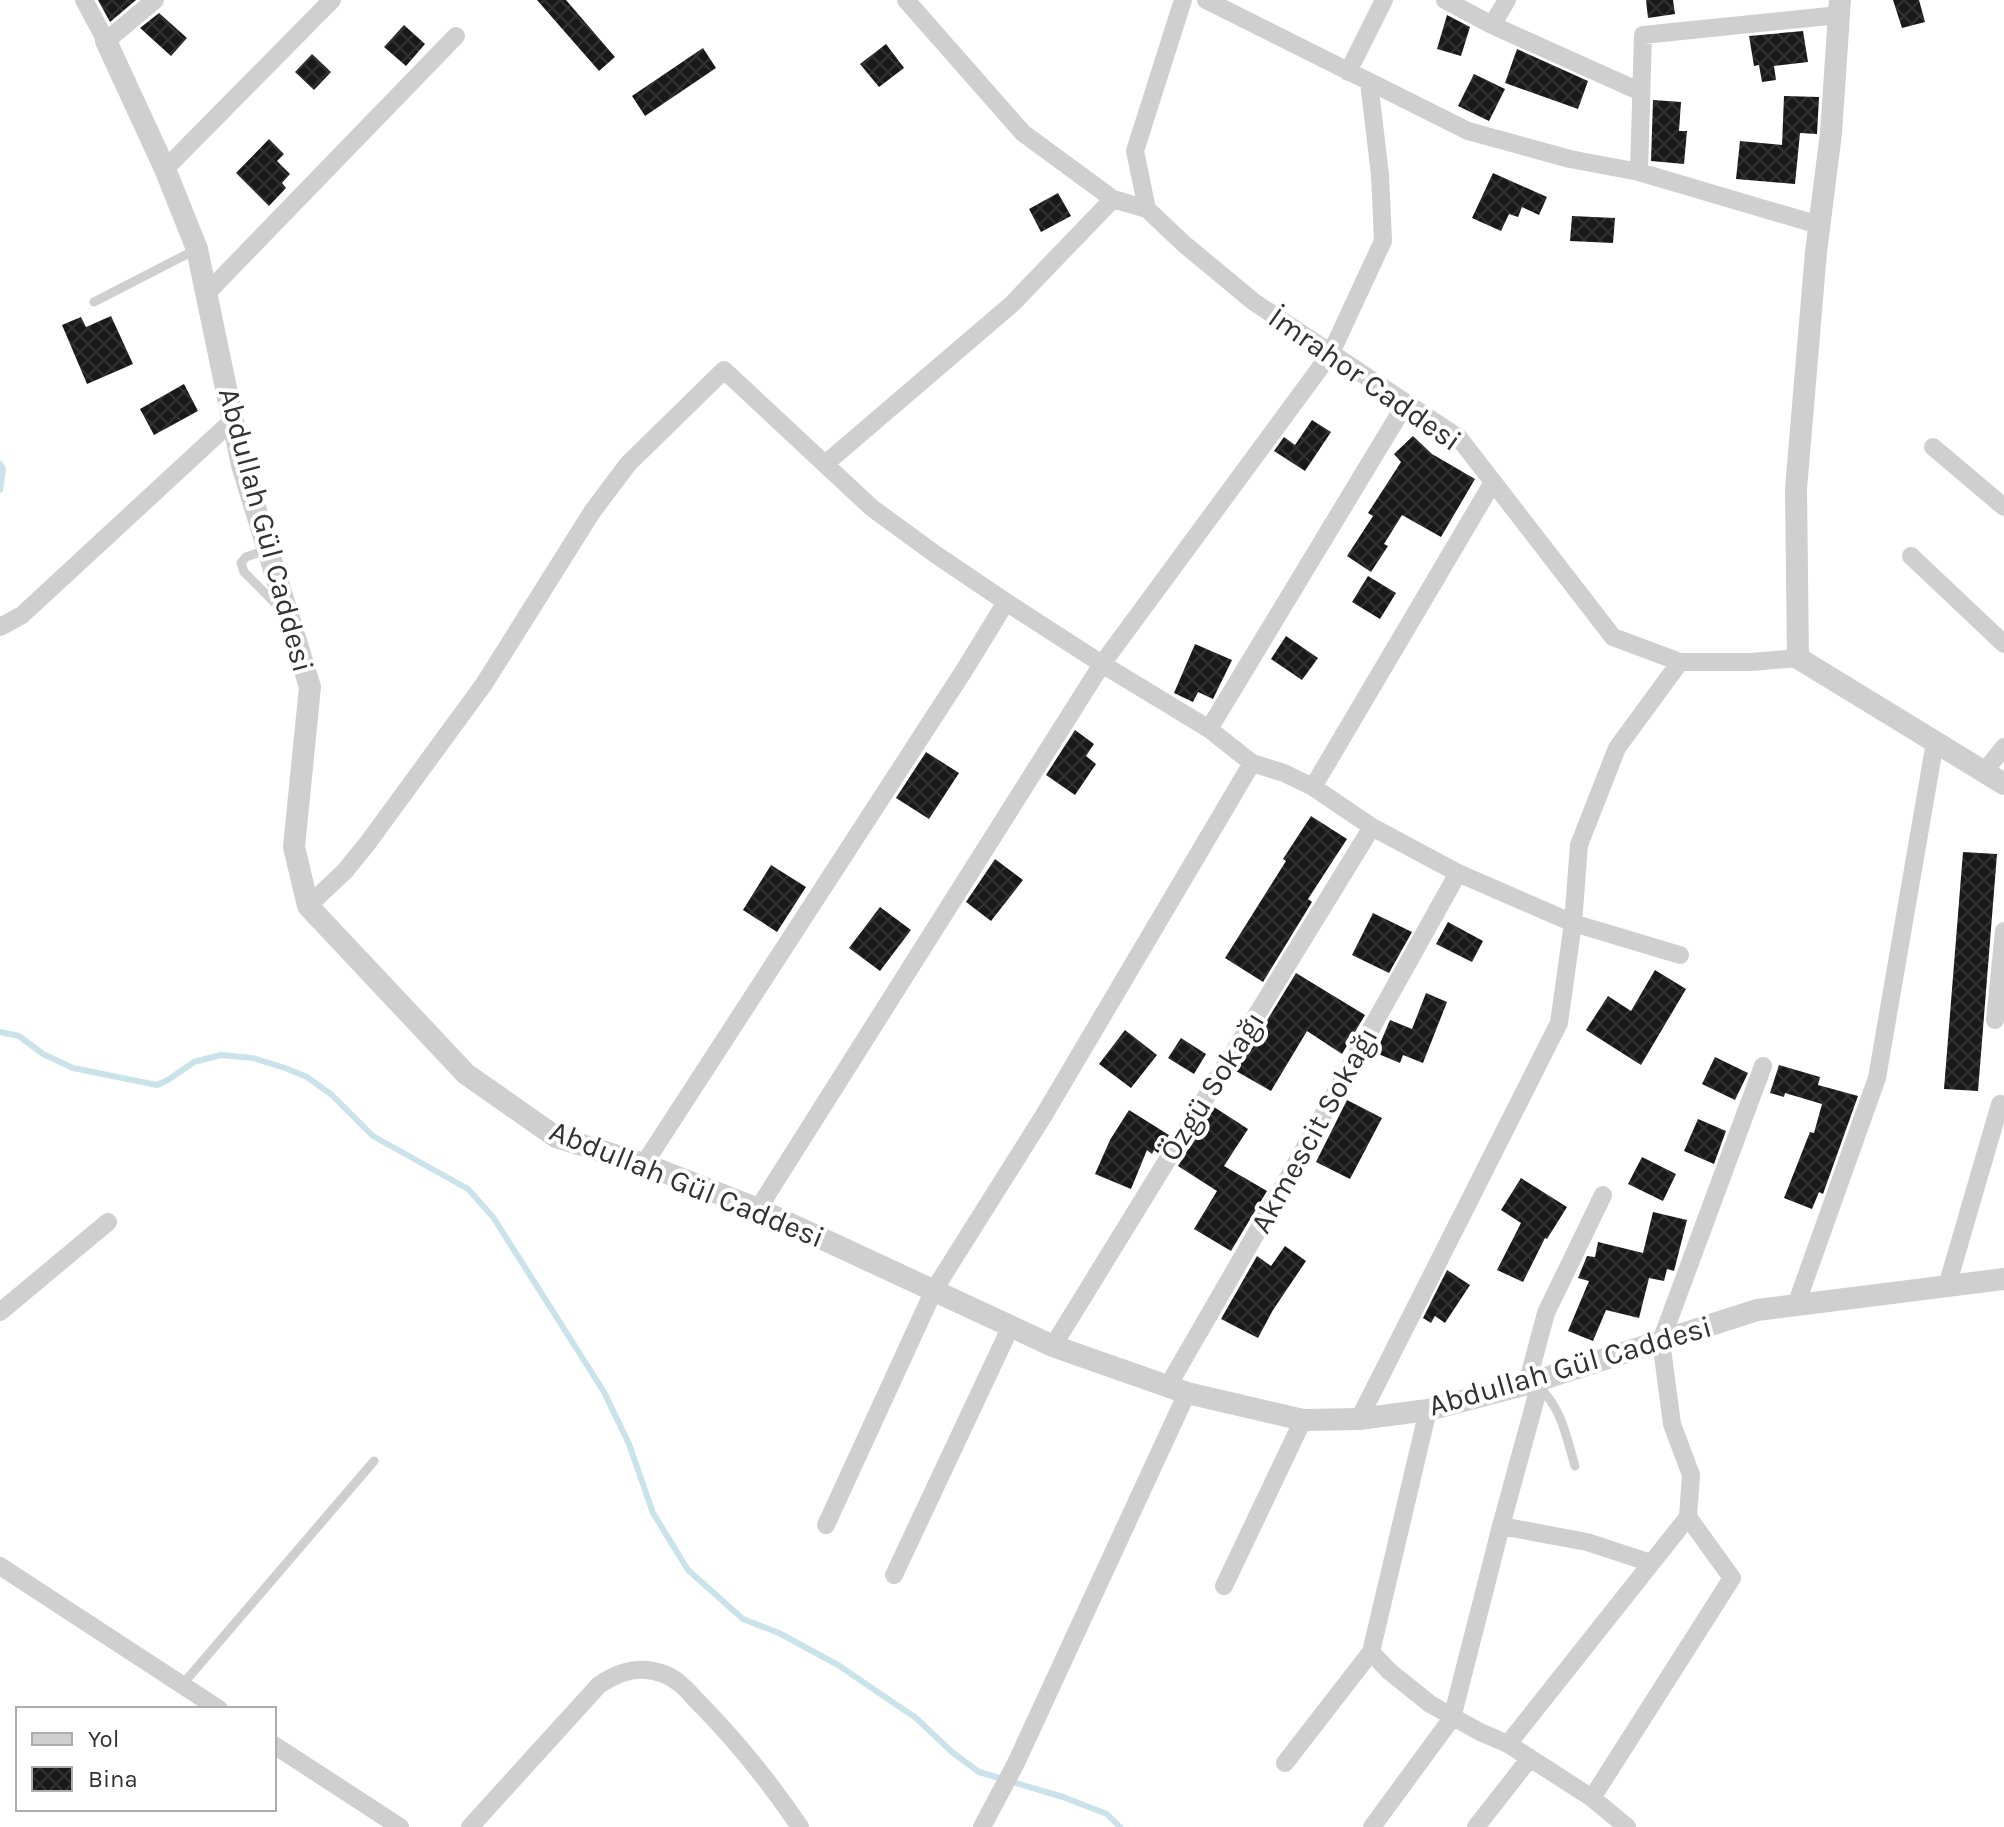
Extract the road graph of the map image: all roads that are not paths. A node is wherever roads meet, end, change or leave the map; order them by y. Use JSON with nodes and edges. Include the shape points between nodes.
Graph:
{"nodes":[{"id":1,"x":84,"y":0,"type":"edge"},
{"id":2,"x":155,"y":0,"type":"edge"},
{"id":3,"x":332,"y":0,"type":"edge"},
{"id":4,"x":906,"y":0,"type":"edge"},
{"id":5,"x":1183,"y":0,"type":"edge"},
{"id":6,"x":1206,"y":0,"type":"edge"},
{"id":7,"x":1384,"y":0,"type":"edge"},
{"id":8,"x":1445,"y":0,"type":"edge"},
{"id":9,"x":1507,"y":0,"type":"edge"},
{"id":10,"x":1839,"y":8,"type":"edge"},
{"id":11,"x":1492,"y":25,"type":"junction"},
{"id":12,"x":456,"y":36,"type":"dead end"},
{"id":13,"x":106,"y":41,"type":"junction"},
{"id":14,"x":1348,"y":72,"type":"junction"},
{"id":15,"x":1369,"y":82,"type":"junction"},
{"id":16,"x":1641,"y":92,"type":"junction"},
{"id":17,"x":165,"y":169,"type":"junction"},
{"id":18,"x":1639,"y":172,"type":"junction"},
{"id":19,"x":1113,"y":199,"type":"junction"},
{"id":20,"x":1147,"y":209,"type":"junction"},
{"id":21,"x":1819,"y":225,"type":"junction"},
{"id":22,"x":197,"y":249,"type":"junction"},
{"id":23,"x":206,"y":294,"type":"junction"},
{"id":24,"x":94,"y":302,"type":"dead end"},
{"id":25,"x":1331,"y":353,"type":"junction"},
{"id":26,"x":1406,"y":403,"type":"junction"},
{"id":27,"x":233,"y":420,"type":"junction"},
{"id":28,"x":1933,"y":447,"type":"dead end"},
{"id":29,"x":825,"y":464,"type":"junction"},
{"id":30,"x":1493,"y":482,"type":"junction"},
{"id":31,"x":2004,"y":507,"type":"edge"},
{"id":32,"x":1911,"y":556,"type":"dead end"},
{"id":33,"x":1006,"y":602,"type":"junction"},
{"id":34,"x":0,"y":627,"type":"edge"},
{"id":35,"x":2004,"y":644,"type":"edge"},
{"id":36,"x":1798,"y":658,"type":"junction"},
{"id":37,"x":1680,"y":662,"type":"junction"},
{"id":38,"x":1102,"y":664,"type":"junction"},
{"id":39,"x":1209,"y":729,"type":"junction"},
{"id":40,"x":1935,"y":742,"type":"junction"},
{"id":41,"x":2004,"y":747,"type":"edge"},
{"id":42,"x":1252,"y":763,"type":"junction"},
{"id":43,"x":1984,"y":772,"type":"junction"},
{"id":44,"x":2004,"y":784,"type":"edge"},
{"id":45,"x":1313,"y":787,"type":"junction"},
{"id":46,"x":1372,"y":827,"type":"junction"},
{"id":47,"x":1458,"y":873,"type":"junction"},
{"id":48,"x":308,"y":906,"type":"junction"},
{"id":49,"x":1573,"y":923,"type":"junction"},
{"id":50,"x":2004,"y":931,"type":"edge"},
{"id":51,"x":1680,"y":955,"type":"dead end"},
{"id":52,"x":1995,"y":1020,"type":"dead end"},
{"id":53,"x":1763,"y":1066,"type":"dead end"},
{"id":54,"x":2000,"y":1104,"type":"dead end"},
{"id":55,"x":644,"y":1164,"type":"junction"},
{"id":56,"x":1603,"y":1195,"type":"dead end"},
{"id":57,"x":758,"y":1209,"type":"junction"},
{"id":58,"x":108,"y":1222,"type":"dead end"},
{"id":59,"x":2004,"y":1279,"type":"edge"},
{"id":60,"x":1947,"y":1286,"type":"junction"},
{"id":61,"x":934,"y":1290,"type":"junction"},
{"id":62,"x":1796,"y":1305,"type":"junction"},
{"id":63,"x":0,"y":1312,"type":"edge"},
{"id":64,"x":1011,"y":1326,"type":"junction"},
{"id":65,"x":1661,"y":1341,"type":"junction"},
{"id":66,"x":1053,"y":1346,"type":"junction"},
{"id":67,"x":1535,"y":1384,"type":"junction"},
{"id":68,"x":1178,"y":1389,"type":"junction"},
{"id":69,"x":1428,"y":1410,"type":"junction"},
{"id":70,"x":1359,"y":1419,"type":"junction"},
{"id":71,"x":1303,"y":1420,"type":"junction"},
{"id":72,"x":374,"y":1461,"type":"dead end"},
{"id":73,"x":1575,"y":1466,"type":"dead end"},
{"id":74,"x":1688,"y":1517,"type":"junction"},
{"id":75,"x":826,"y":1525,"type":"dead end"},
{"id":76,"x":1501,"y":1526,"type":"junction"},
{"id":77,"x":1651,"y":1563,"type":"junction"},
{"id":78,"x":0,"y":1566,"type":"edge"},
{"id":79,"x":894,"y":1575,"type":"dead end"},
{"id":80,"x":1224,"y":1586,"type":"dead end"},
{"id":81,"x":1371,"y":1652,"type":"junction"},
{"id":82,"x":182,"y":1685,"type":"junction"},
{"id":83,"x":216,"y":1707,"type":"edge"},
{"id":84,"x":1452,"y":1718,"type":"junction"},
{"id":85,"x":1508,"y":1744,"type":"junction"},
{"id":86,"x":276,"y":1746,"type":"edge"},
{"id":87,"x":1530,"y":1758,"type":"junction"},
{"id":88,"x":1285,"y":1763,"type":"dead end"},
{"id":89,"x":1592,"y":1798,"type":"junction"},
{"id":90,"x":984,"y":1822,"type":"edge"},
{"id":91,"x":400,"y":1827,"type":"edge"},
{"id":92,"x":470,"y":1827,"type":"edge"},
{"id":93,"x":800,"y":1827,"type":"edge"},
{"id":94,"x":1372,"y":1827,"type":"edge"},
{"id":95,"x":1476,"y":1827,"type":"edge"},
{"id":96,"x":1627,"y":1827,"type":"edge"}],
"edges":[{"from":1,"to":13,"type":"street"},
{"from":2,"to":13,"type":"street"},
{"from":3,"to":17,"type":"street"},
{"from":4,"to":19,"type":"street","name":"İmrahor Caddesi","via":[[1023,133]]},
{"from":5,"to":20,"type":"street","via":[[1135,151]]},
{"from":6,"to":14,"type":"street"},
{"from":7,"to":14,"type":"street"},
{"from":8,"to":11,"type":"street"},
{"from":9,"to":11,"type":"street"},
{"from":10,"to":16,"type":"street","via":[[1643,35]]},
{"from":10,"to":21,"type":"street"},
{"from":11,"to":16,"type":"street"},
{"from":12,"to":23,"type":"street"},
{"from":13,"to":17,"type":"street","name":"Abdullah Gül Caddesi"},
{"from":14,"to":15,"type":"street"},
{"from":15,"to":18,"type":"street","via":[[1468,131]]},
{"from":15,"to":25,"type":"street","via":[[1383,241]]},
{"from":16,"to":18,"type":"street"},
{"from":17,"to":22,"type":"street","name":"Abdullah Gül Caddesi"},
{"from":18,"to":21,"type":"street"},
{"from":19,"to":20,"type":"street","name":"İmrahor Caddesi"},
{"from":19,"to":29,"type":"street","via":[[1012,304]]},
{"from":20,"to":25,"type":"street","name":"İmrahor Caddesi","via":[[1254,302]]},
{"from":21,"to":36,"type":"street","via":[[1796,489]]},
{"from":22,"to":23,"type":"street","name":"Abdullah Gül Caddesi"},
{"from":22,"to":24,"type":"lane"},
{"from":23,"to":27,"type":"street","name":"Abdullah Gül Caddesi"},
{"from":25,"to":26,"type":"street","name":"İmrahor Caddesi"},
{"from":25,"to":38,"type":"street"},
{"from":26,"to":30,"type":"street","name":"İmrahor Caddesi","via":[[1459,438]]},
{"from":26,"to":39,"type":"street"},
{"from":27,"to":34,"type":"street","via":[[22,615]]},
{"from":27,"to":48,"type":"street","name":"Abdullah Gül Caddesi","via":[[310,687],[294,847]]},
{"from":28,"to":31,"type":"street"},
{"from":29,"to":33,"type":"street","via":[[872,508]]},
{"from":29,"to":48,"type":"street","via":[[724,370],[628,464],[484,684],[367,844]]},
{"from":30,"to":37,"type":"street","name":"İmrahor Caddesi","via":[[1613,637]]},
{"from":30,"to":45,"type":"street"},
{"from":32,"to":35,"type":"street"},
{"from":33,"to":38,"type":"street"},
{"from":33,"to":55,"type":"street"},
{"from":36,"to":37,"type":"street","name":"İmrahor Caddesi"},
{"from":36,"to":40,"type":"street"},
{"from":37,"to":49,"type":"street","via":[[1617,748],[1579,845]]},
{"from":38,"to":39,"type":"street"},
{"from":38,"to":57,"type":"street"},
{"from":39,"to":42,"type":"street"},
{"from":40,"to":43,"type":"street"},
{"from":40,"to":62,"type":"street","via":[[1877,1078]]},
{"from":41,"to":43,"type":"street"},
{"from":42,"to":45,"type":"street"},
{"from":42,"to":61,"type":"street"},
{"from":43,"to":44,"type":"street"},
{"from":45,"to":46,"type":"street"},
{"from":46,"to":47,"type":"street"},
{"from":46,"to":66,"type":"street","name":"Özgü Sokağı"},
{"from":47,"to":49,"type":"street"},
{"from":47,"to":68,"type":"street","name":"Akmescit Sokağı"},
{"from":48,"to":55,"type":"street","name":"Abdullah Gül Caddesi","via":[[466,1074],[556,1137]]},
{"from":49,"to":51,"type":"street"},
{"from":49,"to":70,"type":"street","via":[[1559,1023]]},
{"from":50,"to":52,"type":"street"},
{"from":53,"to":65,"type":"street"},
{"from":54,"to":60,"type":"street"},
{"from":55,"to":57,"type":"street","name":"Abdullah Gül Caddesi"},
{"from":56,"to":67,"type":"street","via":[[1546,1313]]},
{"from":57,"to":61,"type":"street","name":"Abdullah Gül Caddesi"},
{"from":58,"to":63,"type":"street"},
{"from":59,"to":60,"type":"street","name":"Abdullah Gül Caddesi"},
{"from":60,"to":62,"type":"street","name":"Abdullah Gül Caddesi"},
{"from":61,"to":64,"type":"street","name":"Abdullah Gül Caddesi"},
{"from":61,"to":75,"type":"street"},
{"from":62,"to":65,"type":"street","name":"Abdullah Gül Caddesi","via":[[1757,1310]]},
{"from":64,"to":66,"type":"street","name":"Abdullah Gül Caddesi"},
{"from":64,"to":79,"type":"street"},
{"from":65,"to":67,"type":"street","name":"Abdullah Gül Caddesi"},
{"from":65,"to":74,"type":"street","via":[[1672,1424],[1691,1475]]},
{"from":66,"to":68,"type":"street","name":"Abdullah Gül Caddesi"},
{"from":67,"to":69,"type":"street","name":"Abdullah Gül Caddesi"},
{"from":67,"to":73,"type":"lane","via":[[1558,1410]]},
{"from":67,"to":76,"type":"street"},
{"from":68,"to":71,"type":"street","name":"Abdullah Gül Caddesi"},
{"from":68,"to":90,"type":"street","name":"Akmescit Sokağı","via":[[1016,1763]]},
{"from":69,"to":70,"type":"street","name":"Abdullah Gül Caddesi"},
{"from":69,"to":81,"type":"street"},
{"from":70,"to":71,"type":"street","name":"Abdullah Gül Caddesi"},
{"from":71,"to":80,"type":"street"},
{"from":72,"to":82,"type":"lane"},
{"from":74,"to":77,"type":"street"},
{"from":74,"to":89,"type":"street","via":[[1732,1578]]},
{"from":76,"to":77,"type":"street","via":[[1587,1542]]},
{"from":76,"to":84,"type":"street"},
{"from":77,"to":85,"type":"street"},
{"from":78,"to":82,"type":"street"},
{"from":81,"to":84,"type":"street"},
{"from":81,"to":88,"type":"street"},
{"from":82,"to":83,"type":"street"},
{"from":84,"to":85,"type":"street"},
{"from":84,"to":94,"type":"street"},
{"from":85,"to":87,"type":"street"},
{"from":86,"to":91,"type":"street"},
{"from":87,"to":89,"type":"street"},
{"from":87,"to":95,"type":"street"},
{"from":89,"to":96,"type":"street"},
{"from":92,"to":93,"type":"street","via":[[599,1685],[641,1669],[677,1680],[767,1779]]}]}
